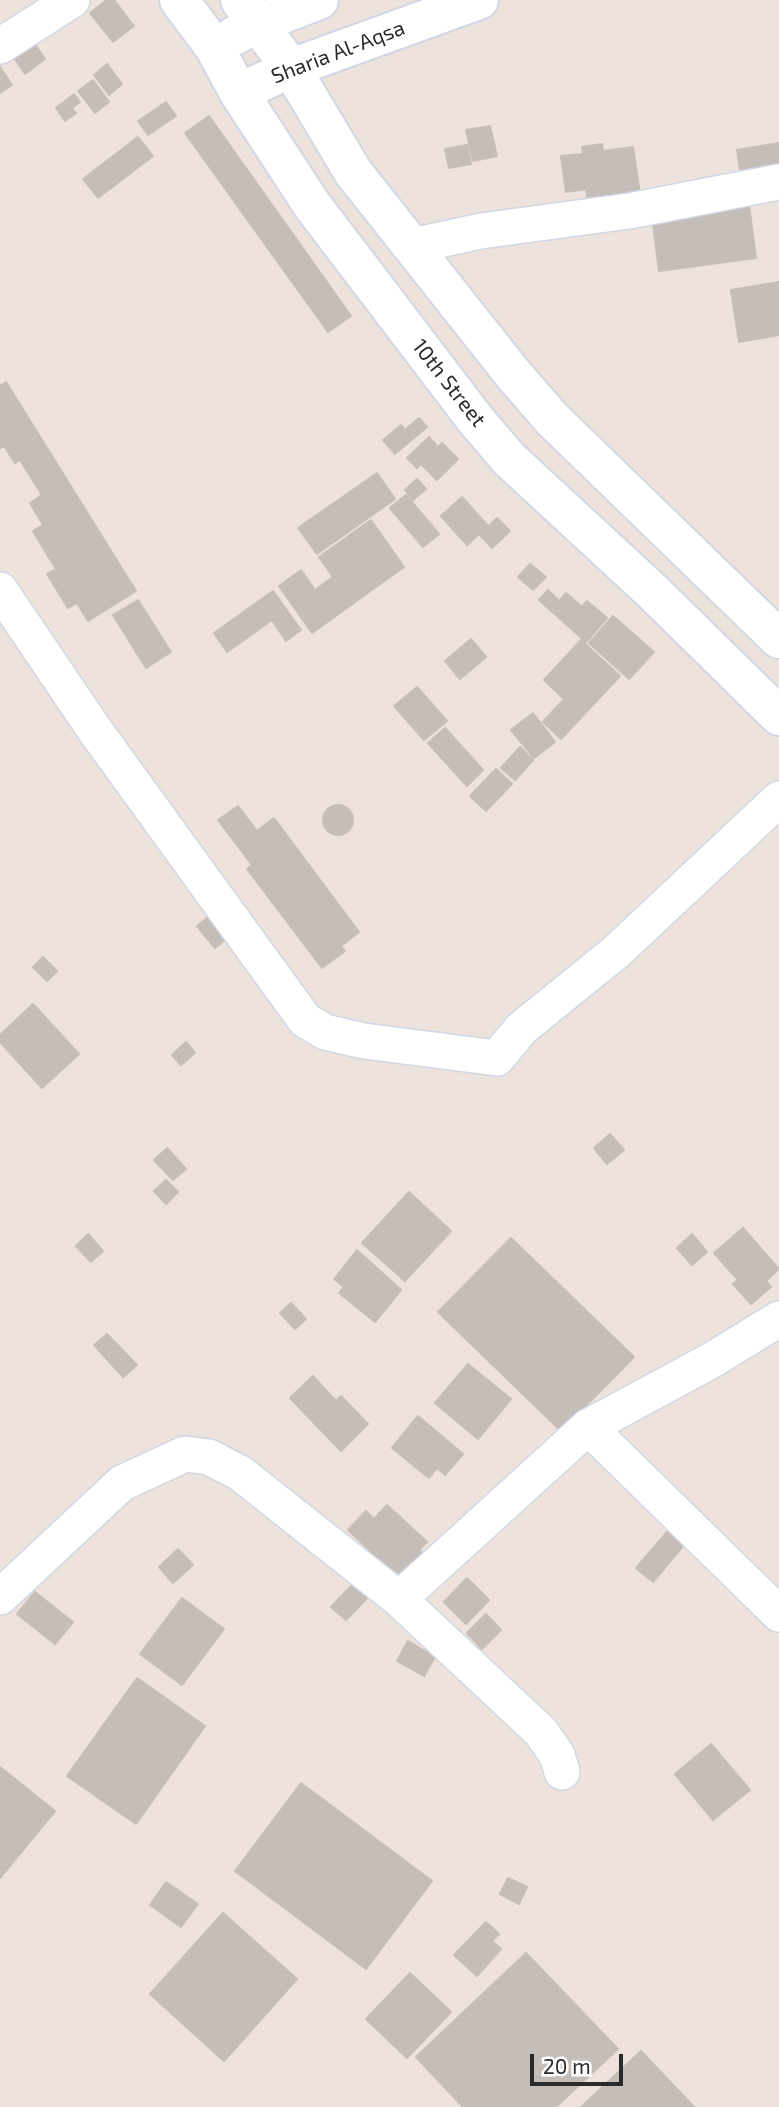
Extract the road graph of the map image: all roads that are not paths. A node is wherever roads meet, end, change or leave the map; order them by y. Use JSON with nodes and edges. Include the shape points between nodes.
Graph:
{"nodes":[{"id":1,"x":72,"y":0,"type":"edge"},
{"id":2,"x":179,"y":0,"type":"edge"},
{"id":3,"x":319,"y":0,"type":"edge"},
{"id":4,"x":479,"y":0,"type":"edge"},
{"id":5,"x":248,"y":12,"type":"edge"},
{"id":6,"x":0,"y":46,"type":"edge"},
{"id":7,"x":214,"y":47,"type":"junction"},
{"id":8,"x":290,"y":68,"type":"junction"},
{"id":9,"x":239,"y":93,"type":"junction"},
{"id":10,"x":779,"y":182,"type":"edge"},
{"id":11,"x":412,"y":246,"type":"junction"},
{"id":12,"x":0,"y":590,"type":"edge"},
{"id":13,"x":779,"y":639,"type":"edge"},
{"id":14,"x":779,"y":716,"type":"edge"},
{"id":15,"x":779,"y":799,"type":"edge"},
{"id":16,"x":779,"y":1319,"type":"edge"},
{"id":17,"x":588,"y":1427,"type":"junction"},
{"id":18,"x":0,"y":1597,"type":"edge"},
{"id":19,"x":399,"y":1598,"type":"junction"},
{"id":20,"x":779,"y":1614,"type":"edge"},
{"id":21,"x":562,"y":1772,"type":"dead end"}],
"edges":[{"from":1,"to":6,"type":"street"},
{"from":2,"to":7,"type":"main road","name":"10th Street"},
{"from":3,"to":5,"type":"main road"},
{"from":4,"to":8,"type":"main road","name":"Sharia Al-Aqsa"},
{"from":5,"to":7,"type":"main road"},
{"from":5,"to":8,"type":"main road"},
{"from":7,"to":9,"type":"main road","name":"10th Street"},
{"from":8,"to":9,"type":"main road","name":"Sharia Al-Aqsa"},
{"from":8,"to":11,"type":"main road","via":[[354,172]]},
{"from":9,"to":14,"type":"main road","name":"10th Street","via":[[312,205],[501,449]]},
{"from":10,"to":11,"type":"street"},
{"from":11,"to":13,"type":"main road","via":[[552,419]]},
{"from":12,"to":15,"type":"street","via":[[94,729],[305,1020],[325,1031],[365,1041],[497,1058],[522,1028],[616,952]]},
{"from":16,"to":17,"type":"street"},
{"from":17,"to":19,"type":"street"},
{"from":17,"to":20,"type":"street"},
{"from":18,"to":19,"type":"street","via":[[122,1483],[185,1454],[209,1457],[240,1473]]},
{"from":19,"to":21,"type":"street","via":[[541,1732]]}]}
